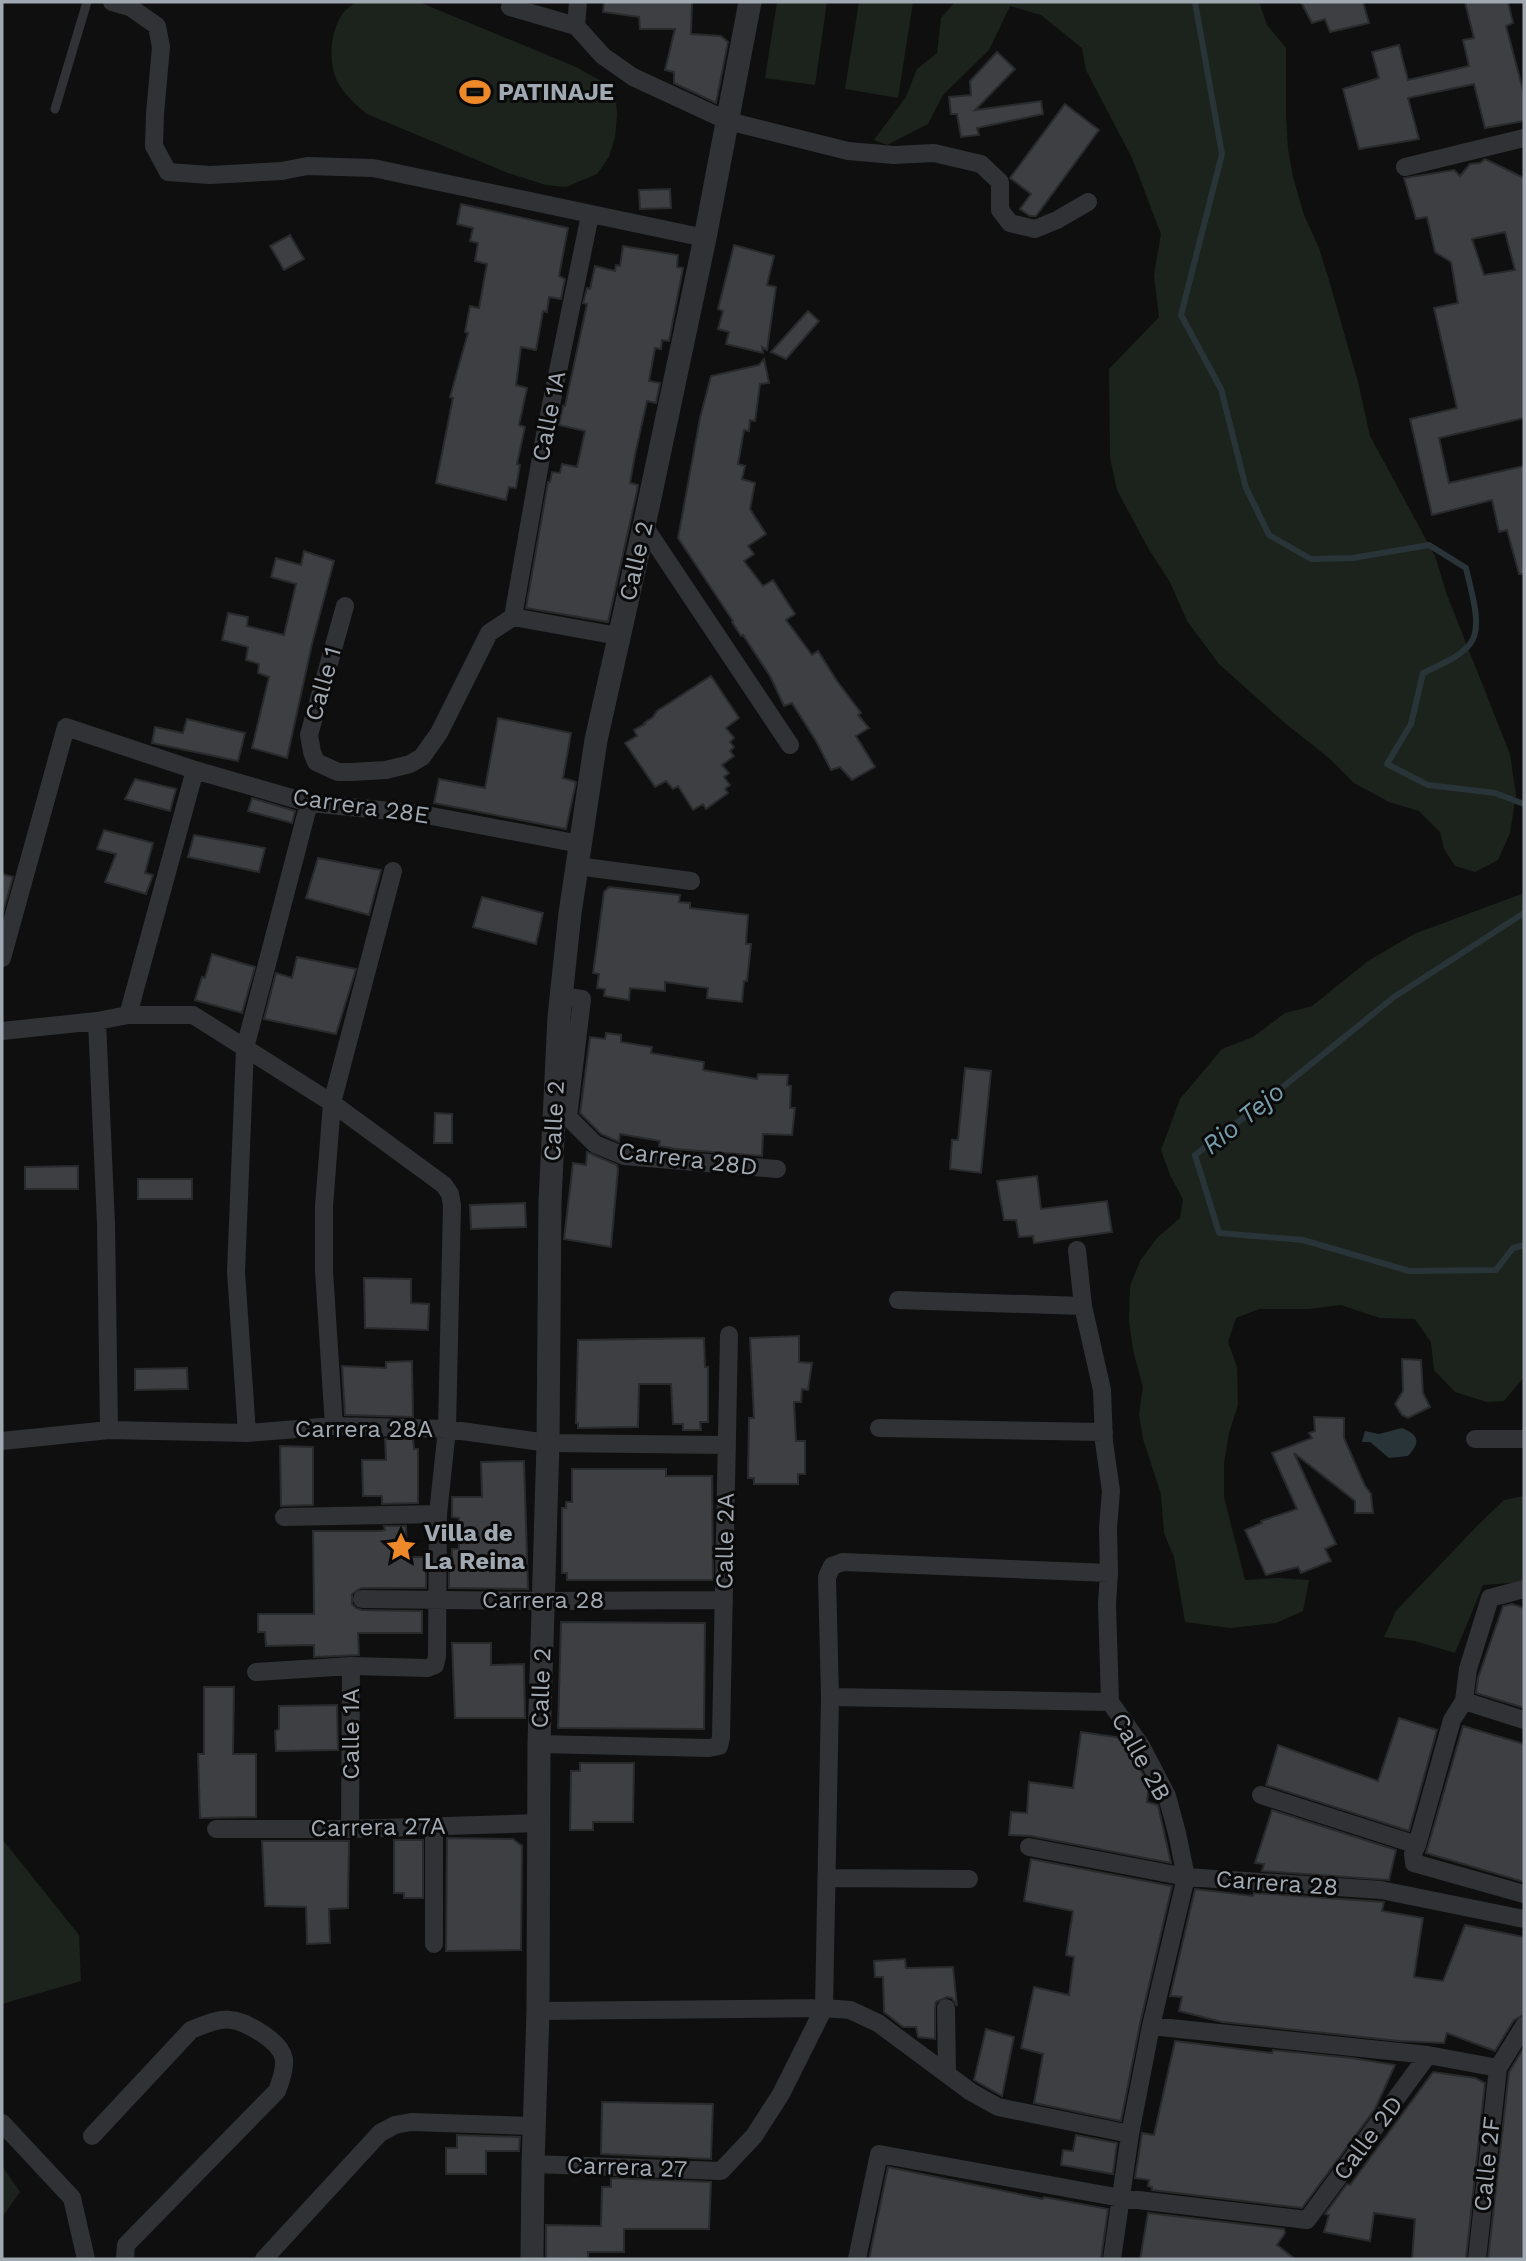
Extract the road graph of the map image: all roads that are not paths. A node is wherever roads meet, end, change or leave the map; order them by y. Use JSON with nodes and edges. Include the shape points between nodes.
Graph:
{"nodes":[{"id":1,"x":87,"y":2,"type":"edge"},
{"id":2,"x":111,"y":2,"type":"edge"},
{"id":3,"x":578,"y":2,"type":"edge"},
{"id":4,"x":750,"y":2,"type":"edge"},
{"id":5,"x":510,"y":7,"type":"dead end"},
{"id":6,"x":576,"y":26,"type":"junction"},
{"id":7,"x":55,"y":109,"type":"dead end"},
{"id":8,"x":728,"y":121,"type":"junction"},
{"id":9,"x":1524,"y":138,"type":"edge"},
{"id":10,"x":1405,"y":167,"type":"dead end"},
{"id":11,"x":1088,"y":202,"type":"dead end"},
{"id":12,"x":590,"y":215,"type":"junction"},
{"id":13,"x":705,"y":237,"type":"junction"},
{"id":14,"x":644,"y":526,"type":"junction"},
{"id":15,"x":345,"y":606,"type":"dead end"},
{"id":16,"x":513,"y":617,"type":"junction"},
{"id":17,"x":618,"y":636,"type":"junction"},
{"id":18,"x":790,"y":745,"type":"dead end"},
{"id":19,"x":195,"y":771,"type":"junction"},
{"id":20,"x":309,"y":803,"type":"junction"},
{"id":21,"x":579,"y":855,"type":"junction"},
{"id":22,"x":393,"y":871,"type":"dead end"},
{"id":23,"x":691,"y":881,"type":"dead end"},
{"id":24,"x":2,"y":958,"type":"edge"},
{"id":25,"x":566,"y":1012,"type":"junction"},
{"id":26,"x":128,"y":1015,"type":"junction"},
{"id":27,"x":97,"y":1021,"type":"junction"},
{"id":28,"x":2,"y":1031,"type":"edge"},
{"id":29,"x":245,"y":1048,"type":"junction"},
{"id":30,"x":332,"y":1103,"type":"junction"},
{"id":31,"x":777,"y":1169,"type":"dead end"},
{"id":32,"x":1077,"y":1250,"type":"dead end"},
{"id":33,"x":898,"y":1300,"type":"dead end"},
{"id":34,"x":1083,"y":1306,"type":"junction"},
{"id":35,"x":729,"y":1335,"type":"dead end"},
{"id":36,"x":334,"y":1426,"type":"junction"},
{"id":37,"x":879,"y":1428,"type":"dead end"},
{"id":38,"x":447,"y":1429,"type":"junction"},
{"id":39,"x":109,"y":1430,"type":"junction"},
{"id":40,"x":1104,"y":1432,"type":"junction"},
{"id":41,"x":247,"y":1433,"type":"junction"},
{"id":42,"x":1475,"y":1439,"type":"dead end"},
{"id":43,"x":1524,"y":1439,"type":"edge"},
{"id":44,"x":2,"y":1441,"type":"edge"},
{"id":45,"x":548,"y":1443,"type":"junction"},
{"id":46,"x":727,"y":1445,"type":"junction"},
{"id":47,"x":438,"y":1514,"type":"junction"},
{"id":48,"x":284,"y":1517,"type":"dead end"},
{"id":49,"x":1109,"y":1573,"type":"junction"},
{"id":50,"x":1524,"y":1589,"type":"edge"},
{"id":51,"x":362,"y":1599,"type":"dead end"},
{"id":52,"x":438,"y":1599,"type":"junction"},
{"id":53,"x":723,"y":1600,"type":"junction"},
{"id":54,"x":544,"y":1601,"type":"junction"},
{"id":55,"x":351,"y":1666,"type":"junction"},
{"id":56,"x":256,"y":1672,"type":"dead end"},
{"id":57,"x":830,"y":1698,"type":"junction"},
{"id":58,"x":1464,"y":1701,"type":"junction"},
{"id":59,"x":1110,"y":1702,"type":"junction"},
{"id":60,"x":1524,"y":1720,"type":"edge"},
{"id":61,"x":539,"y":1744,"type":"junction"},
{"id":62,"x":1261,"y":1795,"type":"dead end"},
{"id":63,"x":539,"y":1823,"type":"junction"},
{"id":64,"x":434,"y":1826,"type":"junction"},
{"id":65,"x":216,"y":1829,"type":"dead end"},
{"id":66,"x":350,"y":1829,"type":"junction"},
{"id":67,"x":1029,"y":1847,"type":"dead end"},
{"id":68,"x":1415,"y":1852,"type":"junction"},
{"id":69,"x":1186,"y":1877,"type":"junction"},
{"id":70,"x":827,"y":1878,"type":"junction"},
{"id":71,"x":969,"y":1879,"type":"dead end"},
{"id":72,"x":1524,"y":1894,"type":"edge"},
{"id":73,"x":1524,"y":1919,"type":"edge"},
{"id":74,"x":434,"y":1944,"type":"dead end"},
{"id":75,"x":824,"y":2008,"type":"junction"},
{"id":76,"x":946,"y":2008,"type":"dead end"},
{"id":77,"x":538,"y":2011,"type":"junction"},
{"id":78,"x":1524,"y":2025,"type":"edge"},
{"id":79,"x":1151,"y":2026,"type":"junction"},
{"id":80,"x":1428,"y":2056,"type":"junction"},
{"id":81,"x":1498,"y":2068,"type":"junction"},
{"id":82,"x":947,"y":2073,"type":"junction"},
{"id":83,"x":2,"y":2123,"type":"edge"},
{"id":84,"x":534,"y":2126,"type":"junction"},
{"id":85,"x":1130,"y":2134,"type":"junction"},
{"id":86,"x":92,"y":2136,"type":"dead end"},
{"id":87,"x":533,"y":2164,"type":"junction"},
{"id":88,"x":1121,"y":2198,"type":"junction"},
{"id":89,"x":86,"y":2259,"type":"edge"},
{"id":90,"x":125,"y":2259,"type":"edge"},
{"id":91,"x":264,"y":2259,"type":"edge"},
{"id":92,"x":532,"y":2259,"type":"edge"},
{"id":93,"x":857,"y":2259,"type":"edge"},
{"id":94,"x":1112,"y":2259,"type":"edge"},
{"id":95,"x":1477,"y":2259,"type":"edge"}],
"edges":[{"from":1,"to":7,"type":"lane"},
{"from":2,"to":12,"type":"street","via":[[130,7],[157,26],[161,47],[154,146],[168,172],[210,175],[307,166],[373,169]]},
{"from":3,"to":6,"type":"street"},
{"from":4,"to":8,"type":"street","name":"Calle 2"},
{"from":5,"to":6,"type":"street"},
{"from":6,"to":8,"type":"street","via":[[603,56],[633,77]]},
{"from":8,"to":11,"type":"street","via":[[848,151],[934,153],[981,164],[1000,182],[1000,210],[1010,223],[1035,229]]},
{"from":8,"to":13,"type":"street","name":"Calle 2"},
{"from":9,"to":10,"type":"street"},
{"from":12,"to":13,"type":"street"},
{"from":12,"to":16,"type":"street","name":"Calle 1A"},
{"from":13,"to":14,"type":"street","name":"Calle 2"},
{"from":14,"to":17,"type":"street","name":"Calle 2"},
{"from":14,"to":18,"type":"street"},
{"from":15,"to":16,"type":"street","name":"Calle 1","via":[[309,735],[316,762],[338,772],[386,770],[422,757],[439,733],[489,633]]},
{"from":16,"to":17,"type":"street"},
{"from":17,"to":21,"type":"street","name":"Calle 2"},
{"from":19,"to":20,"type":"street","name":"Carrera 28E"},
{"from":19,"to":24,"type":"street","name":"Carrera 28E","via":[[66,727]]},
{"from":19,"to":26,"type":"street"},
{"from":20,"to":21,"type":"street","name":"Carrera 28E","via":[[421,814]]},
{"from":20,"to":29,"type":"street"},
{"from":21,"to":23,"type":"street","name":"Carrera 28E"},
{"from":21,"to":25,"type":"street","name":"Calle 2"},
{"from":22,"to":30,"type":"street"},
{"from":25,"to":31,"type":"street","name":"Carrera 28D","via":[[568,1117],[595,1144],[624,1156]]},
{"from":25,"to":45,"type":"street","name":"Calle 2","via":[[550,1201]]},
{"from":26,"to":27,"type":"street"},
{"from":26,"to":29,"type":"street","via":[[193,1015]]},
{"from":27,"to":28,"type":"street"},
{"from":27,"to":39,"type":"street"},
{"from":29,"to":30,"type":"street"},
{"from":29,"to":41,"type":"street","via":[[236,1272]]},
{"from":30,"to":36,"type":"street","via":[[324,1271]]},
{"from":30,"to":38,"type":"street","name":"Calle 1A","via":[[450,1194]]},
{"from":32,"to":34,"type":"street","name":"Calle 2B"},
{"from":33,"to":34,"type":"street"},
{"from":34,"to":40,"type":"street","name":"Calle 2B","via":[[1102,1390]]},
{"from":35,"to":46,"type":"street","name":"Calle 2A"},
{"from":36,"to":38,"type":"street","name":"Carrera 28A"},
{"from":36,"to":41,"type":"street","name":"Carrera 28A"},
{"from":37,"to":40,"type":"street"},
{"from":38,"to":45,"type":"street","name":"Carrera 28A"},
{"from":38,"to":47,"type":"street","name":"Calle 1A"},
{"from":39,"to":41,"type":"street","name":"Carrera 28A"},
{"from":39,"to":44,"type":"street","name":"Carrera 28A"},
{"from":40,"to":49,"type":"street","name":"Calle 2B","via":[[1111,1491]]},
{"from":42,"to":43,"type":"street"},
{"from":45,"to":46,"type":"street","name":"Carrera 28A"},
{"from":45,"to":54,"type":"street","name":"Calle 2"},
{"from":46,"to":53,"type":"street","name":"Calle 2A"},
{"from":47,"to":48,"type":"street"},
{"from":47,"to":52,"type":"street","name":"Calle 1A"},
{"from":49,"to":57,"type":"street","via":[[843,1562],[832,1566],[827,1577]]},
{"from":49,"to":59,"type":"street","name":"Calle 2B"},
{"from":50,"to":58,"type":"street","via":[[1490,1598],[1468,1669]]},
{"from":51,"to":52,"type":"street","name":"Carrera 28"},
{"from":52,"to":54,"type":"street","name":"Carrera 28"},
{"from":52,"to":55,"type":"street","name":"Calle 1A","via":[[435,1665]]},
{"from":53,"to":54,"type":"street","name":"Carrera 28"},
{"from":53,"to":61,"type":"street","name":"Calle 2A","via":[[719,1746]]},
{"from":54,"to":61,"type":"street","name":"Calle 2"},
{"from":55,"to":56,"type":"street"},
{"from":55,"to":66,"type":"street","name":"Calle 1A"},
{"from":57,"to":59,"type":"street"},
{"from":57,"to":70,"type":"street"},
{"from":58,"to":60,"type":"street"},
{"from":58,"to":68,"type":"street","via":[[1452,1720]]},
{"from":59,"to":69,"type":"street","name":"Calle 2B","via":[[1141,1746],[1167,1796]]},
{"from":61,"to":63,"type":"street","name":"Calle 2"},
{"from":62,"to":68,"type":"street"},
{"from":63,"to":64,"type":"street","name":"Carrera 27A"},
{"from":63,"to":77,"type":"street","name":"Calle 2"},
{"from":64,"to":66,"type":"street","name":"Carrera 27A"},
{"from":64,"to":74,"type":"street"},
{"from":65,"to":66,"type":"street","name":"Carrera 27A"},
{"from":67,"to":69,"type":"street","name":"Carrera 28"},
{"from":68,"to":72,"type":"street","via":[[1414,1863]]},
{"from":69,"to":73,"type":"street","name":"Carrera 28","via":[[1381,1890]]},
{"from":69,"to":79,"type":"street","name":"Calle 2B"},
{"from":70,"to":71,"type":"street"},
{"from":70,"to":75,"type":"street"},
{"from":75,"to":77,"type":"street"},
{"from":75,"to":82,"type":"street","via":[[850,2010],[878,2023]]},
{"from":75,"to":87,"type":"street","name":"Carrera 27","via":[[781,2094],[754,2136],[722,2171]]},
{"from":76,"to":82,"type":"street"},
{"from":77,"to":84,"type":"street","name":"Calle 2"},
{"from":78,"to":81,"type":"street"},
{"from":79,"to":80,"type":"street"},
{"from":79,"to":85,"type":"street","name":"Calle 2B"},
{"from":80,"to":81,"type":"street"},
{"from":80,"to":88,"type":"street","name":"Calle 2D","via":[[1307,2220]]},
{"from":81,"to":95,"type":"street","name":"Calle 2F"},
{"from":82,"to":85,"type":"street","via":[[998,2107]]},
{"from":83,"to":89,"type":"street","via":[[72,2198]]},
{"from":84,"to":87,"type":"street","name":"Calle 2"},
{"from":84,"to":91,"type":"street","via":[[395,2125],[380,2133]]},
{"from":85,"to":88,"type":"street","name":"Calle 2B"},
{"from":86,"to":90,"type":"street","via":[[191,2030],[213,2021],[241,2020],[274,2042],[284,2057],[277,2091],[126,2245]]},
{"from":87,"to":92,"type":"street","name":"Calle 2"},
{"from":88,"to":93,"type":"street","via":[[879,2154]]},
{"from":88,"to":94,"type":"street","name":"Calle 2B"}]}
